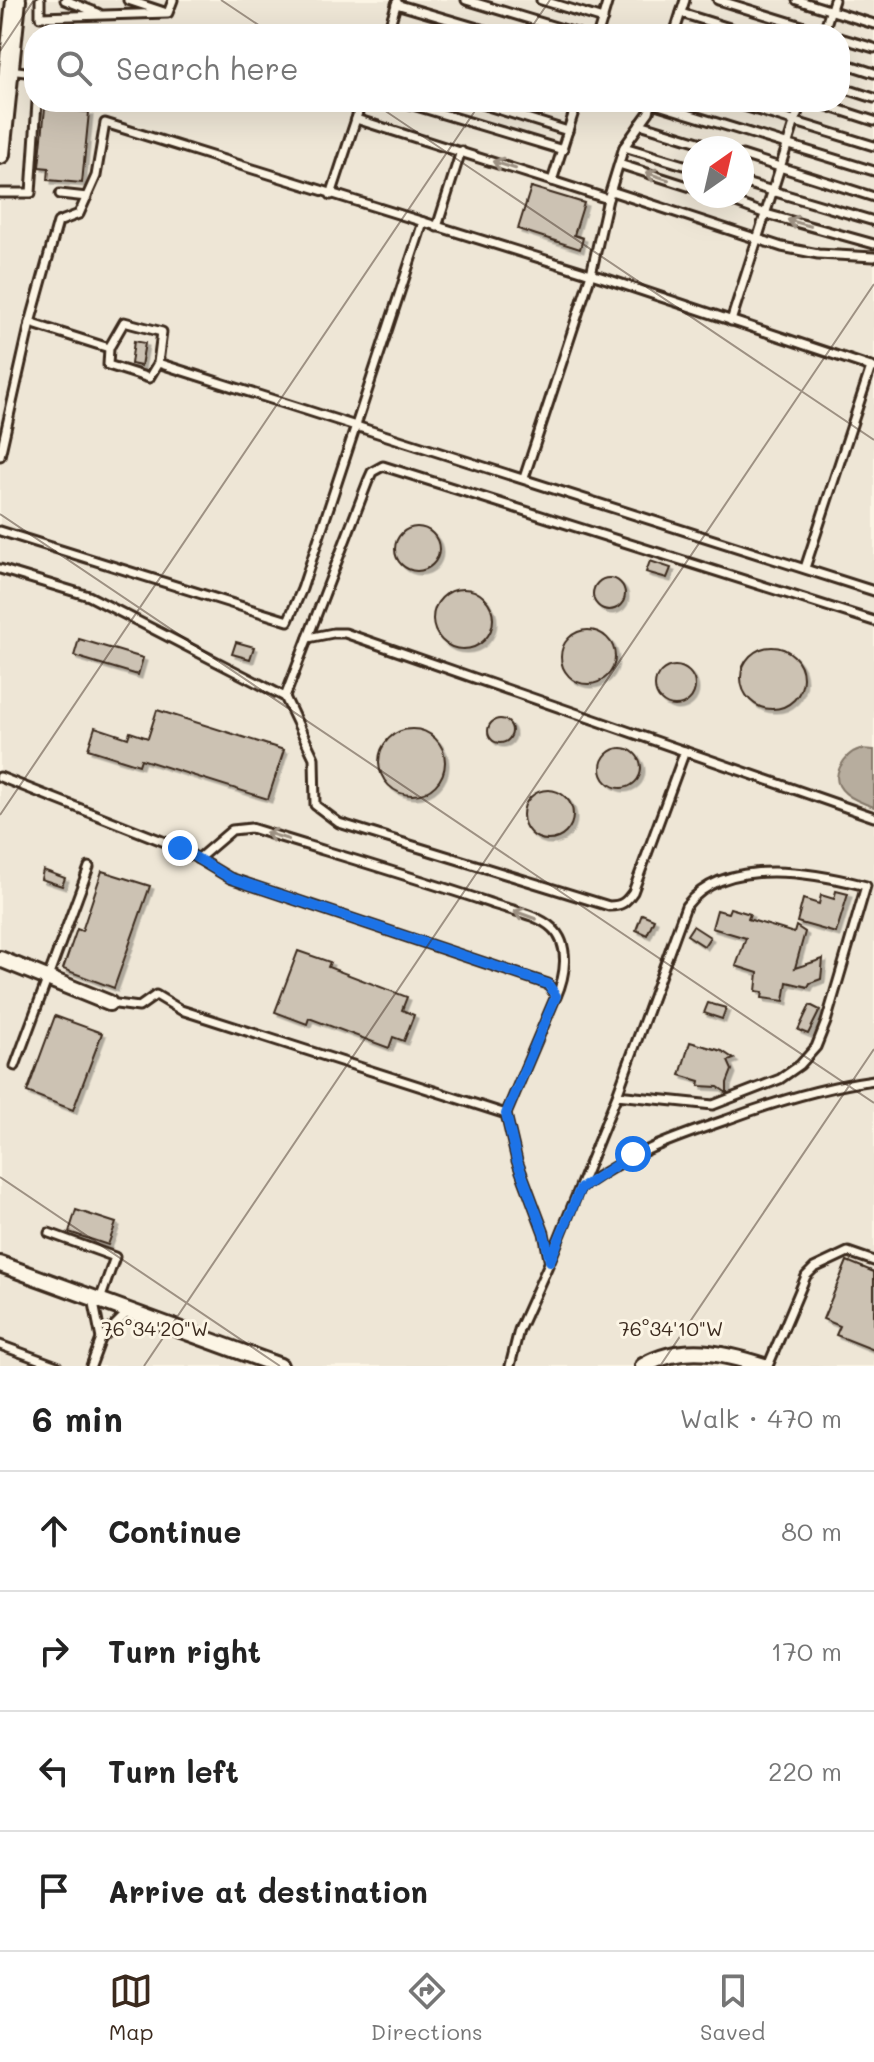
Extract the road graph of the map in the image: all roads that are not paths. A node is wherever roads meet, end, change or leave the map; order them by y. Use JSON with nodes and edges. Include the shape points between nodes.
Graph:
{"nodes":[{"id":1,"x":16,"y":0,"type":"edge"},
{"id":2,"x":40,"y":0,"type":"edge"},
{"id":3,"x":65,"y":0,"type":"edge"},
{"id":4,"x":128,"y":0,"type":"edge"},
{"id":5,"x":173,"y":0,"type":"edge"},
{"id":6,"x":466,"y":0,"type":"edge"},
{"id":7,"x":541,"y":0,"type":"edge"},
{"id":8,"x":608,"y":0,"type":"edge"},
{"id":9,"x":685,"y":0,"type":"edge"},
{"id":10,"x":718,"y":0,"type":"edge"},
{"id":11,"x":797,"y":0,"type":"edge"},
{"id":12,"x":834,"y":0,"type":"edge"},
{"id":13,"x":397,"y":2,"type":"edge"},
{"id":14,"x":830,"y":10,"type":"junction"},
{"id":15,"x":168,"y":13,"type":"junction"},
{"id":16,"x":681,"y":13,"type":"junction"},
{"id":17,"x":104,"y":15,"type":"junction"},
{"id":18,"x":603,"y":19,"type":"junction"},
{"id":19,"x":390,"y":24,"type":"edge"},
{"id":20,"x":466,"y":24,"type":"edge"},
{"id":21,"x":546,"y":24,"type":"edge"},
{"id":22,"x":601,"y":24,"type":"edge"},
{"id":23,"x":677,"y":24,"type":"edge"},
{"id":24,"x":717,"y":24,"type":"edge"},
{"id":25,"x":794,"y":24,"type":"edge"},
{"id":26,"x":827,"y":24,"type":"edge"},
{"id":27,"x":874,"y":24,"type":"edge"},
{"id":28,"x":850,"y":41,"type":"edge"},
{"id":29,"x":874,"y":48,"type":"edge"},
{"id":30,"x":850,"y":65,"type":"edge"},
{"id":31,"x":9,"y":70,"type":"junction"},
{"id":32,"x":24,"y":72,"type":"edge"},
{"id":33,"x":874,"y":73,"type":"edge"},
{"id":34,"x":850,"y":90,"type":"edge"},
{"id":35,"x":874,"y":98,"type":"edge"},
{"id":36,"x":2,"y":112,"type":"edge"},
{"id":37,"x":36,"y":112,"type":"edge"},
{"id":38,"x":358,"y":112,"type":"edge"},
{"id":39,"x":436,"y":112,"type":"edge"},
{"id":40,"x":507,"y":112,"type":"edge"},
{"id":41,"x":574,"y":112,"type":"edge"},
{"id":42,"x":647,"y":112,"type":"edge"},
{"id":43,"x":684,"y":112,"type":"edge"},
{"id":44,"x":763,"y":112,"type":"edge"},
{"id":45,"x":798,"y":112,"type":"edge"},
{"id":46,"x":846,"y":112,"type":"edge"},
{"id":47,"x":356,"y":119,"type":"junction"},
{"id":48,"x":874,"y":121,"type":"edge"},
{"id":49,"x":795,"y":122,"type":"junction"},
{"id":50,"x":640,"y":124,"type":"junction"},
{"id":51,"x":568,"y":131,"type":"junction"},
{"id":52,"x":682,"y":137,"type":"edge"},
{"id":53,"x":788,"y":144,"type":"junction"},
{"id":54,"x":874,"y":146,"type":"edge"},
{"id":55,"x":624,"y":147,"type":"junction"},
{"id":56,"x":563,"y":150,"type":"junction"},
{"id":57,"x":461,"y":151,"type":"junction"},
{"id":58,"x":0,"y":154,"type":"edge"},
{"id":59,"x":754,"y":159,"type":"edge"},
{"id":60,"x":619,"y":164,"type":"junction"},
{"id":61,"x":682,"y":164,"type":"edge"},
{"id":62,"x":781,"y":167,"type":"junction"},
{"id":63,"x":874,"y":171,"type":"edge"},
{"id":64,"x":552,"y":181,"type":"junction"},
{"id":65,"x":682,"y":184,"type":"edge"},
{"id":66,"x":754,"y":185,"type":"edge"},
{"id":67,"x":773,"y":191,"type":"junction"},
{"id":68,"x":0,"y":193,"type":"edge"},
{"id":69,"x":60,"y":194,"type":"dead end"},
{"id":70,"x":331,"y":195,"type":"junction"},
{"id":71,"x":610,"y":195,"type":"junction"},
{"id":72,"x":87,"y":197,"type":"junction"},
{"id":73,"x":874,"y":197,"type":"edge"},
{"id":74,"x":750,"y":208,"type":"edge"},
{"id":75,"x":766,"y":214,"type":"junction"},
{"id":76,"x":874,"y":221,"type":"edge"},
{"id":77,"x":423,"y":222,"type":"junction"},
{"id":78,"x":437,"y":227,"type":"junction"},
{"id":79,"x":758,"y":239,"type":"junction"},
{"id":80,"x":874,"y":244,"type":"edge"},
{"id":81,"x":874,"y":257,"type":"edge"},
{"id":82,"x":591,"y":274,"type":"junction"},
{"id":83,"x":731,"y":321,"type":"junction"},
{"id":84,"x":30,"y":323,"type":"junction"},
{"id":85,"x":109,"y":348,"type":"junction"},
{"id":86,"x":158,"y":363,"type":"junction"},
{"id":87,"x":872,"y":368,"type":"edge"},
{"id":88,"x":357,"y":425,"type":"junction"},
{"id":89,"x":0,"y":456,"type":"edge"},
{"id":90,"x":524,"y":478,"type":"junction"},
{"id":91,"x":0,"y":531,"type":"edge"},
{"id":92,"x":805,"y":568,"type":"junction"},
{"id":93,"x":0,"y":569,"type":"edge"},
{"id":94,"x":874,"y":591,"type":"edge"},
{"id":95,"x":874,"y":621,"type":"edge"},
{"id":96,"x":308,"y":638,"type":"junction"},
{"id":97,"x":285,"y":697,"type":"junction"},
{"id":98,"x":685,"y":751,"type":"junction"},
{"id":99,"x":0,"y":777,"type":"edge"},
{"id":100,"x":874,"y":817,"type":"edge"},
{"id":101,"x":198,"y":859,"type":"junction"},
{"id":102,"x":89,"y":867,"type":"dead end"},
{"id":103,"x":0,"y":959,"type":"edge"},
{"id":104,"x":48,"y":978,"type":"junction"},
{"id":105,"x":555,"y":999,"type":"junction"},
{"id":106,"x":109,"y":1003,"type":"joint"},
{"id":107,"x":15,"y":1066,"type":"dead end"},
{"id":108,"x":874,"y":1080,"type":"edge"},
{"id":109,"x":617,"y":1095,"type":"junction"},
{"id":110,"x":506,"y":1114,"type":"junction"},
{"id":111,"x":580,"y":1189,"type":"junction"},
{"id":112,"x":49,"y":1233,"type":"dead end"},
{"id":113,"x":550,"y":1261,"type":"junction"},
{"id":114,"x":874,"y":1261,"type":"edge"},
{"id":115,"x":0,"y":1264,"type":"edge"},
{"id":116,"x":97,"y":1299,"type":"junction"},
{"id":117,"x":129,"y":1311,"type":"junction"},
{"id":118,"x":101,"y":1339,"type":"junction"},
{"id":119,"x":0,"y":1345,"type":"edge"},
{"id":120,"x":57,"y":1366,"type":"edge"},
{"id":121,"x":91,"y":1366,"type":"edge"},
{"id":122,"x":278,"y":1366,"type":"edge"},
{"id":123,"x":510,"y":1366,"type":"edge"},
{"id":124,"x":643,"y":1366,"type":"edge"},
{"id":125,"x":766,"y":1366,"type":"edge"}],
"edges":[{"from":1,"to":31,"type":"street"},
{"from":2,"to":17,"type":"lane","via":[[40,17]]},
{"from":3,"to":17,"type":"lane"},
{"from":4,"to":15,"type":"lane"},
{"from":5,"to":15,"type":"lane"},
{"from":6,"to":21,"type":"lane"},
{"from":7,"to":18,"type":"lane"},
{"from":8,"to":18,"type":"lane"},
{"from":9,"to":16,"type":"lane"},
{"from":10,"to":25,"type":"lane"},
{"from":11,"to":14,"type":"lane"},
{"from":12,"to":14,"type":"lane"},
{"from":13,"to":19,"type":"lane"},
{"from":13,"to":20,"type":"lane"},
{"from":14,"to":26,"type":"lane"},
{"from":14,"to":27,"type":"lane"},
{"from":15,"to":17,"type":"lane"},
{"from":16,"to":23,"type":"lane"},
{"from":16,"to":24,"type":"lane"},
{"from":18,"to":22,"type":"lane"},
{"from":28,"to":29,"type":"lane"},
{"from":30,"to":33,"type":"lane"},
{"from":31,"to":32,"type":"lane"},
{"from":31,"to":36,"type":"street"},
{"from":34,"to":35,"type":"lane"},
{"from":36,"to":58,"type":"street"},
{"from":37,"to":68,"type":"lane","via":[[31,193]]},
{"from":38,"to":47,"type":"lane"},
{"from":39,"to":56,"type":"lane"},
{"from":40,"to":51,"type":"lane"},
{"from":41,"to":51,"type":"lane"},
{"from":42,"to":50,"type":"lane"},
{"from":43,"to":53,"type":"lane"},
{"from":44,"to":49,"type":"lane"},
{"from":45,"to":49,"type":"lane"},
{"from":46,"to":48,"type":"lane"},
{"from":47,"to":57,"type":"lane"},
{"from":47,"to":70,"type":"lane"},
{"from":49,"to":53,"type":"lane"},
{"from":49,"to":54,"type":"lane"},
{"from":50,"to":52,"type":"lane"},
{"from":50,"to":55,"type":"lane"},
{"from":51,"to":56,"type":"lane"},
{"from":53,"to":62,"type":"lane"},
{"from":53,"to":63,"type":"lane"},
{"from":55,"to":60,"type":"lane"},
{"from":55,"to":61,"type":"lane"},
{"from":56,"to":64,"type":"lane"},
{"from":64,"to":57,"type":"lane","one_way":true},
{"from":57,"to":78,"type":"lane"},
{"from":59,"to":62,"type":"lane"},
{"from":65,"to":60,"type":"lane","one_way":true},
{"from":60,"to":71,"type":"lane"},
{"from":62,"to":67,"type":"lane"},
{"from":62,"to":73,"type":"lane"},
{"from":64,"to":71,"type":"lane"},
{"from":66,"to":67,"type":"lane"},
{"from":67,"to":75,"type":"lane"},
{"from":67,"to":76,"type":"lane"},
{"from":69,"to":72,"type":"lane"},
{"from":70,"to":72,"type":"lane","via":[[105,123]]},
{"from":70,"to":77,"type":"lane"},
{"from":71,"to":79,"type":"lane"},
{"from":71,"to":82,"type":"lane"},
{"from":72,"to":84,"type":"lane","via":[[79,214],[58,222]]},
{"from":74,"to":75,"type":"lane"},
{"from":75,"to":79,"type":"lane"},
{"from":80,"to":75,"type":"lane","one_way":true},
{"from":77,"to":78,"type":"lane"},
{"from":77,"to":88,"type":"lane"},
{"from":78,"to":82,"type":"lane"},
{"from":79,"to":81,"type":"lane","via":[[818,254]]},
{"from":79,"to":83,"type":"lane"},
{"from":82,"to":83,"type":"lane"},
{"from":82,"to":90,"type":"lane"},
{"from":83,"to":87,"type":"lane"},
{"from":84,"to":85,"type":"lane"},
{"from":84,"to":89,"type":"lane"},
{"from":85,"to":86,"type":"lane","via":[[108,365],[149,378]]},
{"from":85,"to":86,"type":"lane","via":[[124,322],[162,332]]},
{"from":86,"to":88,"type":"lane"},
{"from":87,"to":92,"type":"lane"},
{"from":88,"to":90,"type":"lane"},
{"from":88,"to":91,"type":"lane","via":[[288,621]]},
{"from":90,"to":92,"type":"lane"},
{"from":92,"to":94,"type":"lane"},
{"from":93,"to":97,"type":"lane","via":[[89,596]]},
{"from":95,"to":96,"type":"lane","via":[[383,466],[368,481]]},
{"from":96,"to":97,"type":"lane"},
{"from":96,"to":98,"type":"lane","via":[[345,633]]},
{"from":97,"to":98,"type":"lane","via":[[314,758],[315,805],[339,823],[609,906],[620,906],[633,892]]},
{"from":98,"to":100,"type":"lane"},
{"from":99,"to":101,"type":"lane"},
{"from":101,"to":105,"type":"lane","via":[[230,878],[548,984]]},
{"from":105,"to":101,"type":"lane","one_way":true,"via":[[563,982],[564,950],[553,929],[534,918],[251,828],[232,830]]},
{"from":102,"to":104,"type":"lane"},
{"from":103,"to":104,"type":"street"},
{"from":104,"to":106,"type":"street"},
{"from":104,"to":107,"type":"lane"},
{"from":105,"to":110,"type":"lane"},
{"from":106,"to":110,"type":"lane","via":[[139,1007],[156,995],[181,1010]]},
{"from":108,"to":111,"type":"lane","via":[[784,1100],[665,1141],[633,1154]]},
{"from":109,"to":109,"type":"lane","via":[[686,906],[695,894],[713,881],[774,872],[866,886],[826,1022],[816,1047],[800,1065],[780,1079],[713,1105]]},
{"from":109,"to":111,"type":"lane"},
{"from":110,"to":113,"type":"lane"},
{"from":111,"to":113,"type":"lane"},
{"from":112,"to":116,"type":"lane","via":[[115,1257]]},
{"from":113,"to":123,"type":"lane","via":[[519,1330]]},
{"from":114,"to":125,"type":"lane","via":[[848,1252],[814,1268]]},
{"from":115,"to":116,"type":"street"},
{"from":116,"to":117,"type":"street"},
{"from":116,"to":118,"type":"lane"},
{"from":117,"to":118,"type":"lane"},
{"from":117,"to":122,"type":"street"},
{"from":118,"to":121,"type":"lane"},
{"from":119,"to":120,"type":"lane"},
{"from":124,"to":125,"type":"street","via":[[666,1356],[699,1352]]}]}
